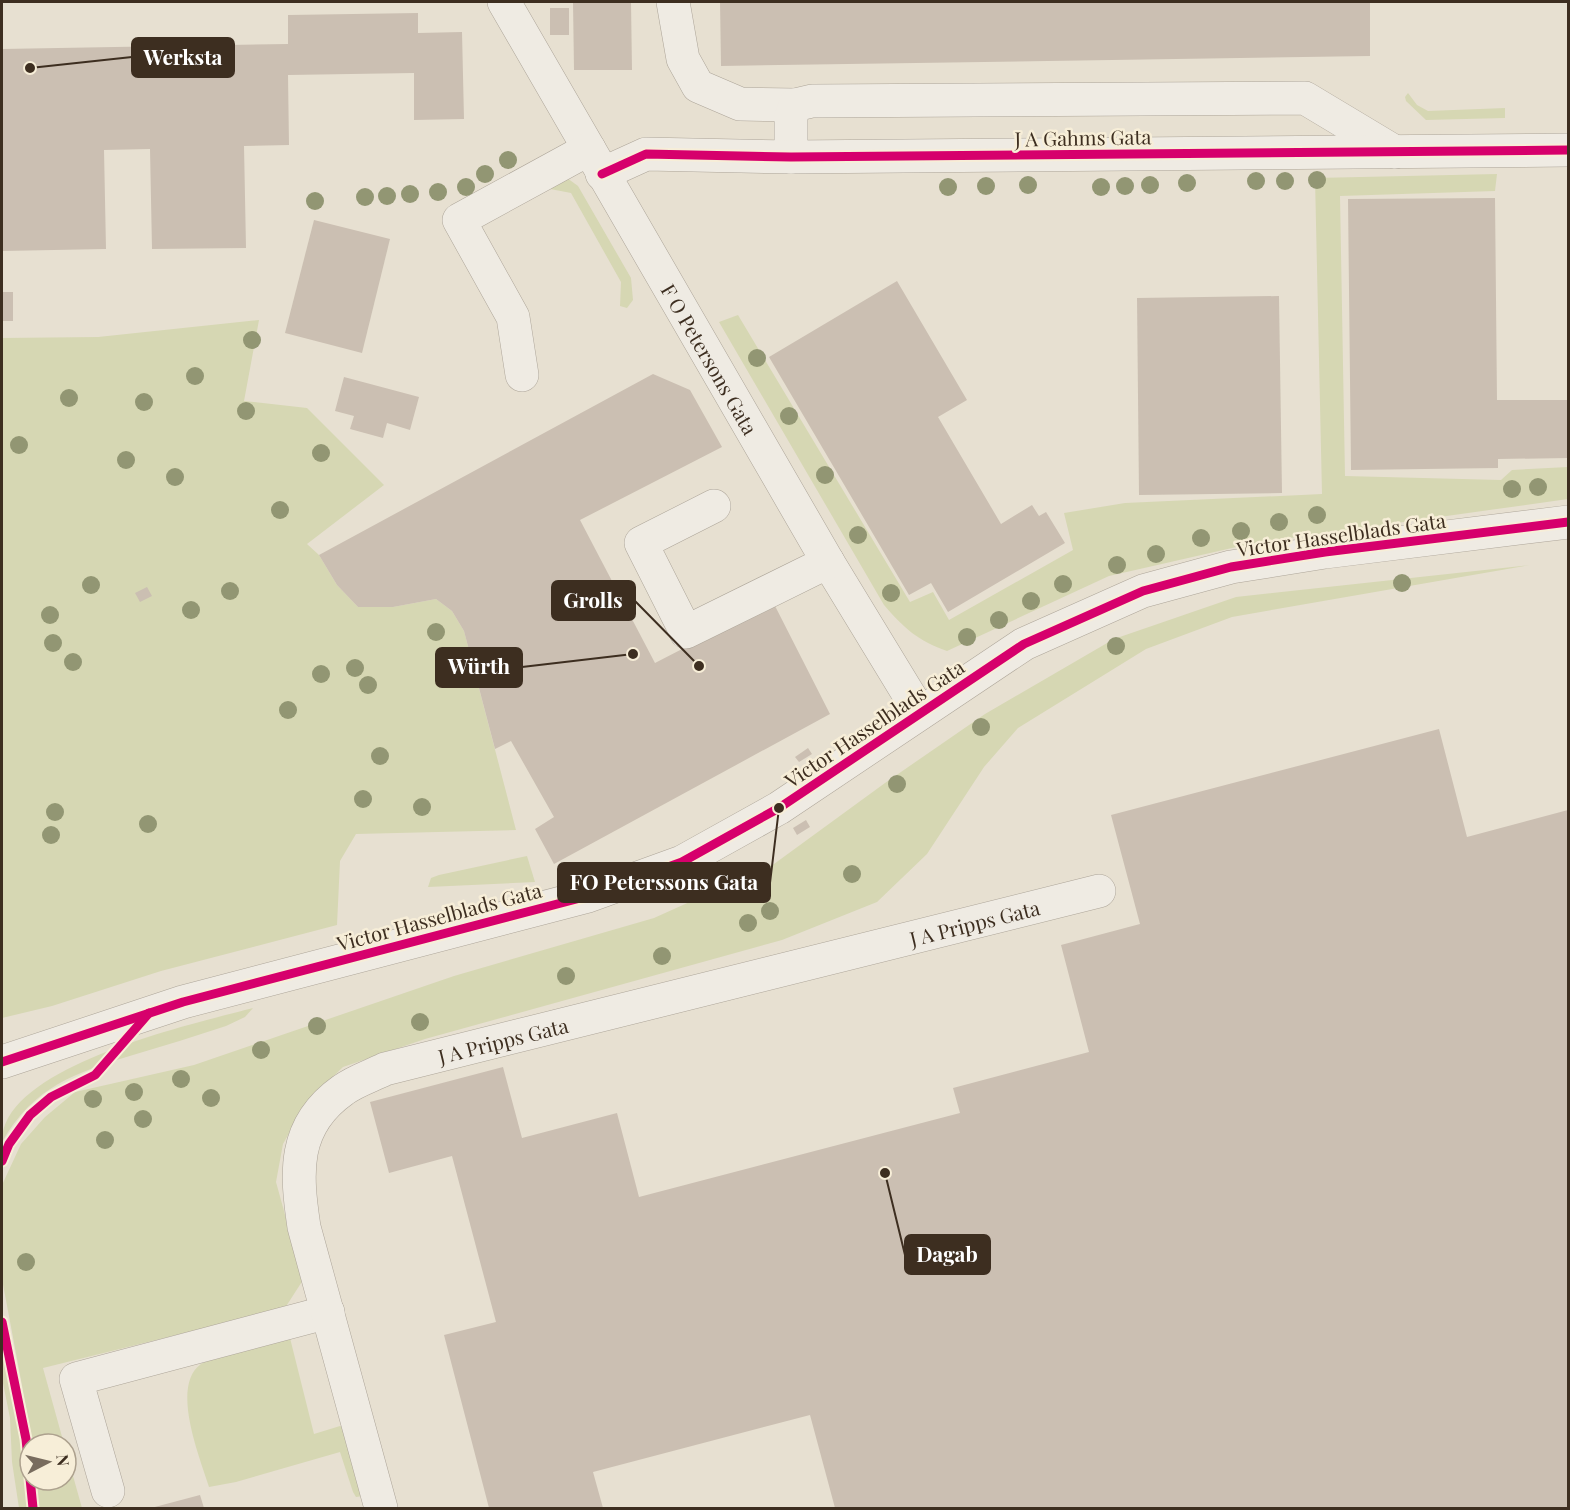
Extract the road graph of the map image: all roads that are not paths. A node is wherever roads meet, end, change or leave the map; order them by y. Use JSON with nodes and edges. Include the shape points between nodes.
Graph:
{"nodes":[{"id":1,"x":504,"y":2,"type":"edge"},
{"id":2,"x":673,"y":2,"type":"edge"},
{"id":3,"x":795,"y":105,"type":"junction"},
{"id":4,"x":1569,"y":150,"type":"edge"},
{"id":5,"x":1395,"y":152,"type":"junction"},
{"id":6,"x":791,"y":157,"type":"junction"},
{"id":7,"x":595,"y":161,"type":"junction"},
{"id":8,"x":522,"y":375,"type":"dead end"},
{"id":9,"x":714,"y":506,"type":"dead end"},
{"id":10,"x":1569,"y":522,"type":"edge"},
{"id":11,"x":828,"y":562,"type":"junction"},
{"id":12,"x":920,"y":713,"type":"junction"},
{"id":13,"x":1099,"y":891,"type":"dead end"},
{"id":14,"x":2,"y":1062,"type":"edge"},
{"id":15,"x":328,"y":1312,"type":"junction"},
{"id":16,"x":108,"y":1491,"type":"dead end"},
{"id":17,"x":381,"y":1509,"type":"edge"}],
"edges":[{"from":1,"to":7,"type":"street","name":"F O Petersons Gata"},
{"from":2,"to":3,"type":"street","via":[[683,58],[698,86],[740,104]]},
{"from":3,"to":5,"type":"street","via":[[812,101],[1305,98]]},
{"from":3,"to":6,"type":"street","via":[[791,117]]},
{"from":4,"to":5,"type":"street","name":"J A Gahms Gata"},
{"from":5,"to":6,"type":"street","name":"J A Gahms Gata"},
{"from":6,"to":7,"type":"street","name":"J A Gahms Gata","via":[[646,154]]},
{"from":7,"to":8,"type":"street","name":"J A Gahms Gata","via":[[459,220],[513,317]]},
{"from":7,"to":11,"type":"street","name":"F O Petersons Gata"},
{"from":9,"to":11,"type":"street","via":[[641,543],[686,632]]},
{"from":10,"to":12,"type":"street","name":"Victor Hasselblads Gata","via":[[1254,563],[1143,591],[1024,644]]},
{"from":11,"to":12,"type":"street","name":"F O Petersons Gata"},
{"from":12,"to":14,"type":"street","name":"Victor Hasselblads Gata","via":[[830,776],[725,840],[633,881],[183,1002]]},
{"from":13,"to":15,"type":"street","name":"J A Pripps Gata","via":[[385,1069],[343,1089],[318,1115],[303,1141],[297,1180],[304,1227]]},
{"from":15,"to":16,"type":"street","via":[[76,1379]]},
{"from":15,"to":17,"type":"street","name":"J A Pripps Gata"}]}
